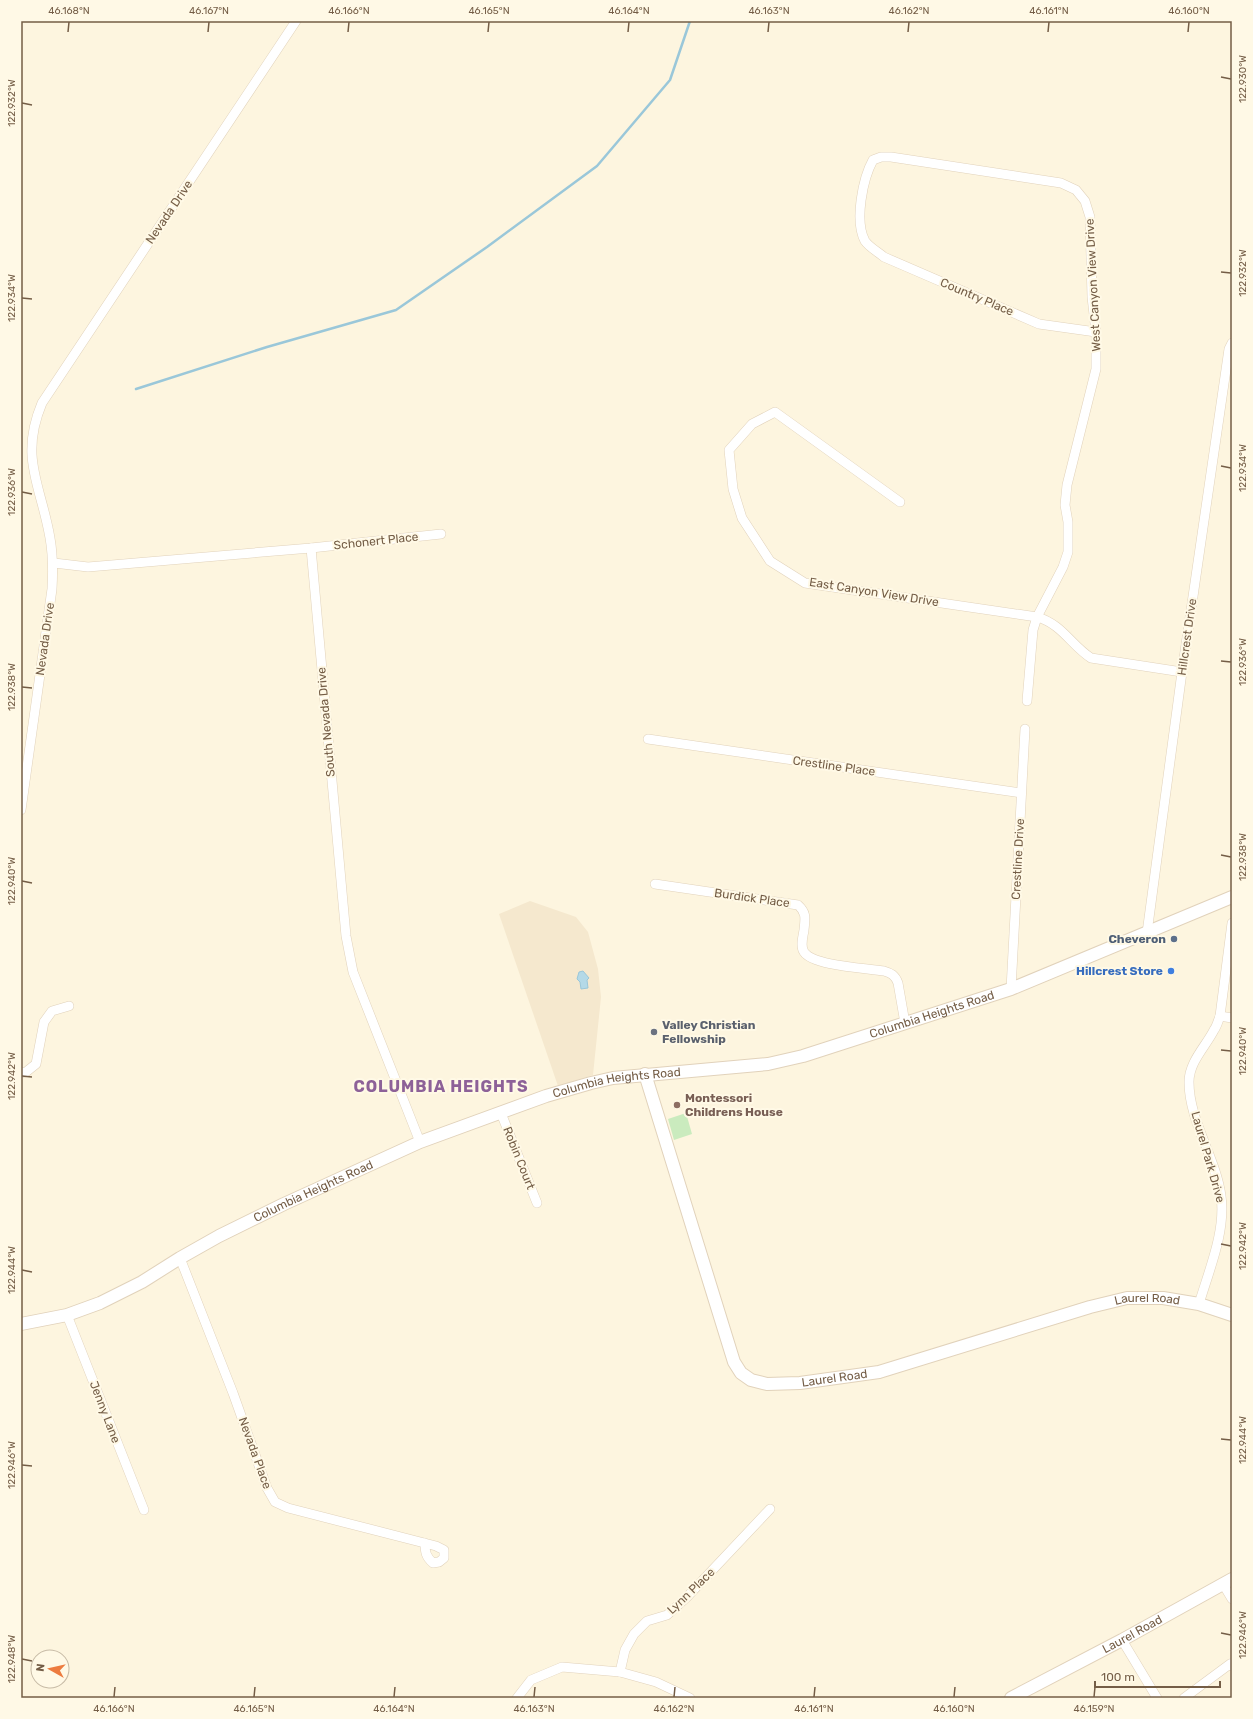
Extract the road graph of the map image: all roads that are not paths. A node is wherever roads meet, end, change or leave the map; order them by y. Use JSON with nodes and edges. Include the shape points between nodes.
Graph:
{"nodes":[{"id":1,"x":296,"y":21,"type":"edge"},
{"id":2,"x":865,"y":240,"type":"joint"},
{"id":3,"x":1096,"y":332,"type":"junction"},
{"id":4,"x":1232,"y":343,"type":"edge"},
{"id":5,"x":900,"y":502,"type":"dead end"},
{"id":6,"x":441,"y":534,"type":"dead end"},
{"id":7,"x":311,"y":548,"type":"junction"},
{"id":8,"x":54,"y":563,"type":"junction"},
{"id":9,"x":1037,"y":617,"type":"junction"},
{"id":10,"x":1182,"y":672,"type":"junction"},
{"id":11,"x":1027,"y":701,"type":"dead end"},
{"id":12,"x":1025,"y":729,"type":"dead end"},
{"id":13,"x":648,"y":739,"type":"dead end"},
{"id":14,"x":1021,"y":793,"type":"junction"},
{"id":15,"x":21,"y":810,"type":"edge"},
{"id":16,"x":655,"y":884,"type":"dead end"},
{"id":17,"x":1232,"y":897,"type":"edge"},
{"id":18,"x":1232,"y":923,"type":"edge"},
{"id":19,"x":1146,"y":933,"type":"junction"},
{"id":20,"x":1011,"y":989,"type":"junction"},
{"id":21,"x":68,"y":1006,"type":"dead end"},
{"id":22,"x":1220,"y":1016,"type":"junction"},
{"id":23,"x":1232,"y":1018,"type":"edge"},
{"id":24,"x":905,"y":1023,"type":"junction"},
{"id":25,"x":21,"y":1073,"type":"edge"},
{"id":26,"x":645,"y":1074,"type":"junction"},
{"id":27,"x":501,"y":1113,"type":"junction"},
{"id":28,"x":420,"y":1142,"type":"junction"},
{"id":29,"x":537,"y":1204,"type":"dead end"},
{"id":30,"x":180,"y":1258,"type":"junction"},
{"id":31,"x":1199,"y":1304,"type":"junction"},
{"id":32,"x":67,"y":1315,"type":"junction"},
{"id":33,"x":1232,"y":1315,"type":"edge"},
{"id":34,"x":21,"y":1324,"type":"edge"},
{"id":35,"x":770,"y":1509,"type":"dead end"},
{"id":36,"x":144,"y":1510,"type":"dead end"},
{"id":37,"x":425,"y":1543,"type":"dead end"},
{"id":38,"x":1228,"y":1582,"type":"edge"},
{"id":39,"x":1232,"y":1599,"type":"edge"},
{"id":40,"x":1122,"y":1640,"type":"junction"},
{"id":41,"x":1232,"y":1666,"type":"edge"},
{"id":42,"x":620,"y":1672,"type":"junction"},
{"id":43,"x":517,"y":1698,"type":"edge"},
{"id":44,"x":690,"y":1698,"type":"edge"},
{"id":45,"x":1011,"y":1698,"type":"edge"},
{"id":46,"x":1157,"y":1698,"type":"edge"},
{"id":47,"x":1184,"y":1698,"type":"edge"}],
"edges":[{"from":1,"to":8,"type":"street","name":"Nevada Drive","via":[[42,403],[35,420],[31,443],[32,465],[50,536]]},
{"from":2,"to":3,"type":"street","name":"Country Place","via":[[884,257],[1039,324]]},
{"from":2,"to":3,"type":"street","name":"West Canyon View Drive","via":[[860,226],[860,207],[868,168],[872,160],[881,157],[1061,183],[1076,190],[1085,201],[1090,217],[1092,297]]},
{"from":3,"to":9,"type":"street","name":"West Canyon View Drive","via":[[1096,369],[1067,484],[1065,505],[1068,552]]},
{"from":4,"to":10,"type":"street","name":"Hillcrest Drive","via":[[1229,349]]},
{"from":5,"to":9,"type":"street","name":"East Canyon View Drive","via":[[775,412],[752,424],[730,450],[733,489],[742,518],[770,562],[806,583]]},
{"from":6,"to":7,"type":"street","name":"Schonert Place"},
{"from":7,"to":8,"type":"street","via":[[88,567]]},
{"from":7,"to":28,"type":"street","name":"South Nevada Drive","via":[[346,936],[353,972]]},
{"from":8,"to":15,"type":"street","name":"Nevada Drive"},
{"from":9,"to":10,"type":"street","name":"East Canyon View Drive","via":[[1048,620],[1091,658]]},
{"from":9,"to":11,"type":"street","via":[[1031,641]]},
{"from":10,"to":19,"type":"street","name":"Hillcrest Drive"},
{"from":12,"to":14,"type":"street","name":"Crestline Drive"},
{"from":13,"to":14,"type":"street","name":"Crestline Place"},
{"from":14,"to":20,"type":"street","name":"Crestline Drive"},
{"from":16,"to":24,"type":"street","name":"Burdick Place","via":[[798,905],[805,915],[802,944],[807,955],[824,962],[892,973],[898,983]]},
{"from":17,"to":19,"type":"street","name":"Columbia Heights Road"},
{"from":18,"to":22,"type":"street","name":"Laurel Park Drive"},
{"from":19,"to":20,"type":"street","name":"Columbia Heights Road"},
{"from":20,"to":24,"type":"street","name":"Columbia Heights Road"},
{"from":21,"to":25,"type":"street","via":[[52,1011],[44,1022],[36,1064]]},
{"from":22,"to":23,"type":"street"},
{"from":22,"to":31,"type":"street","name":"Laurel Park Drive","via":[[1194,1064],[1189,1081],[1194,1108],[1221,1195],[1222,1214],[1220,1231]]},
{"from":24,"to":26,"type":"street","name":"Columbia Heights Road","via":[[803,1056],[768,1064]]},
{"from":26,"to":27,"type":"street","name":"Columbia Heights Road","via":[[591,1083]]},
{"from":26,"to":31,"type":"street","name":"Laurel Road","via":[[734,1362],[741,1373],[751,1380],[767,1384],[800,1383],[879,1372],[1127,1298],[1163,1298]]},
{"from":27,"to":28,"type":"street","name":"Columbia Heights Road"},
{"from":27,"to":29,"type":"street","name":"Robin Court"},
{"from":28,"to":30,"type":"street","name":"Columbia Heights Road","via":[[284,1204],[218,1236]]},
{"from":30,"to":32,"type":"street","name":"Columbia Heights Road","via":[[100,1304]]},
{"from":30,"to":37,"type":"street","name":"Nevada Place","via":[[267,1488],[275,1502],[288,1508]]},
{"from":31,"to":33,"type":"street","name":"Laurel Road"},
{"from":32,"to":34,"type":"street","name":"Columbia Heights Road"},
{"from":32,"to":36,"type":"street","name":"Jenny Lane"},
{"from":35,"to":42,"type":"street","name":"Lynn Place","via":[[687,1597],[667,1615],[647,1621],[634,1634],[625,1650]]},
{"from":38,"to":39,"type":"street"},
{"from":38,"to":40,"type":"street","name":"Laurel Road"},
{"from":40,"to":45,"type":"street","name":"Laurel Road"},
{"from":40,"to":46,"type":"street"},
{"from":41,"to":47,"type":"street","via":[[1230,1664]]},
{"from":42,"to":43,"type":"street","via":[[562,1667],[531,1680]]},
{"from":42,"to":44,"type":"street","via":[[656,1682]]}]}
